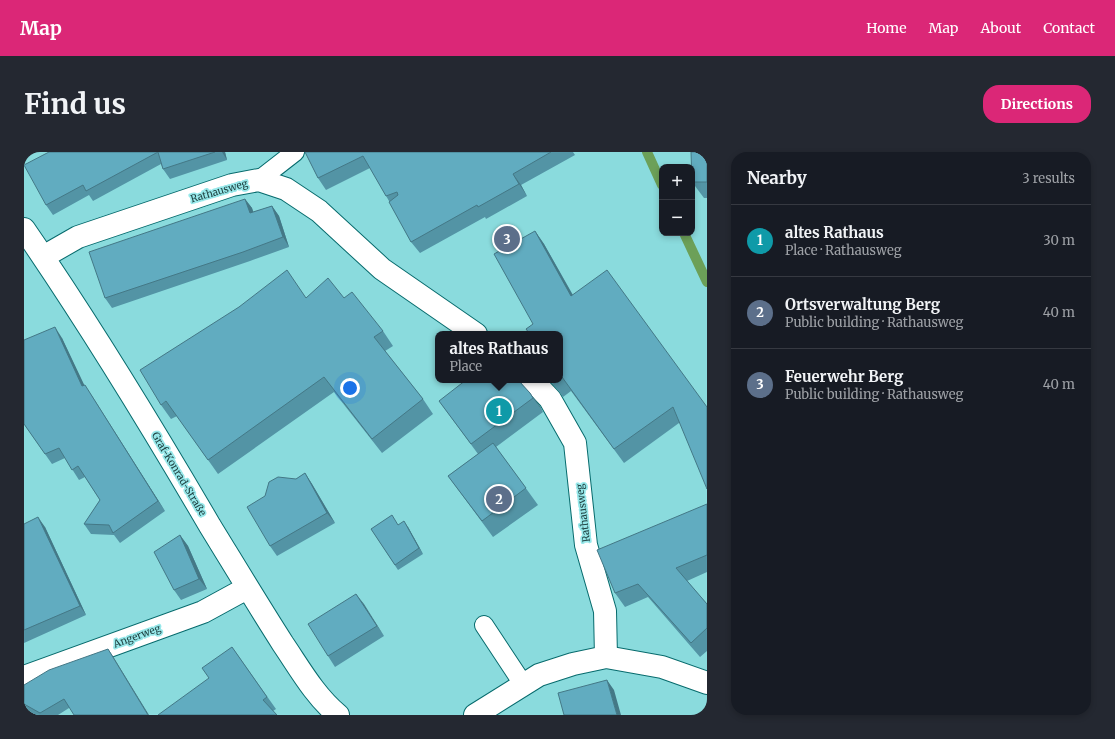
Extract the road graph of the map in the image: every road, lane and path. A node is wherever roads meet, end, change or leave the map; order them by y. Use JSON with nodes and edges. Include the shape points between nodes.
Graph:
{"nodes":[{"id":1,"x":295,"y":152,"type":"edge"},
{"id":2,"x":259,"y":180,"type":"junction"},
{"id":3,"x":24,"y":229,"type":"edge"},
{"id":4,"x":43,"y":257,"type":"junction"},
{"id":5,"x":472,"y":331,"type":"edge"},
{"id":6,"x":535,"y":383,"type":"edge"},
{"id":7,"x":247,"y":588,"type":"junction"},
{"id":8,"x":484,"y":625,"type":"dead end"},
{"id":9,"x":606,"y":657,"type":"junction"},
{"id":10,"x":24,"y":677,"type":"edge"},
{"id":11,"x":707,"y":683,"type":"edge"},
{"id":12,"x":523,"y":684,"type":"junction"},
{"id":13,"x":338,"y":715,"type":"edge"},
{"id":14,"x":475,"y":715,"type":"edge"}],
"edges":[{"from":1,"to":2,"type":"lane"},
{"from":2,"to":4,"type":"street","name":"Rathausweg","via":[[232,185],[78,237]]},
{"from":2,"to":5,"type":"street","name":"Rathausweg","via":[[286,189],[319,211],[382,269]]},
{"from":3,"to":4,"type":"street","name":"Graf-Konrad-Straße"},
{"from":4,"to":7,"type":"street","name":"Graf-Konrad-Straße","via":[[122,380]]},
{"from":6,"to":9,"type":"street","name":"Rathausweg","via":[[550,399],[575,443],[586,544],[605,611]]},
{"from":7,"to":10,"type":"street","name":"Angerweg","via":[[203,612]]},
{"from":7,"to":13,"type":"street","name":"Graf-Konrad-Straße","via":[[306,678],[327,706]]},
{"from":8,"to":12,"type":"lane"},
{"from":9,"to":11,"type":"street","via":[[662,667]]},
{"from":9,"to":12,"type":"street","via":[[539,674]]},
{"from":12,"to":14,"type":"street"}]}
